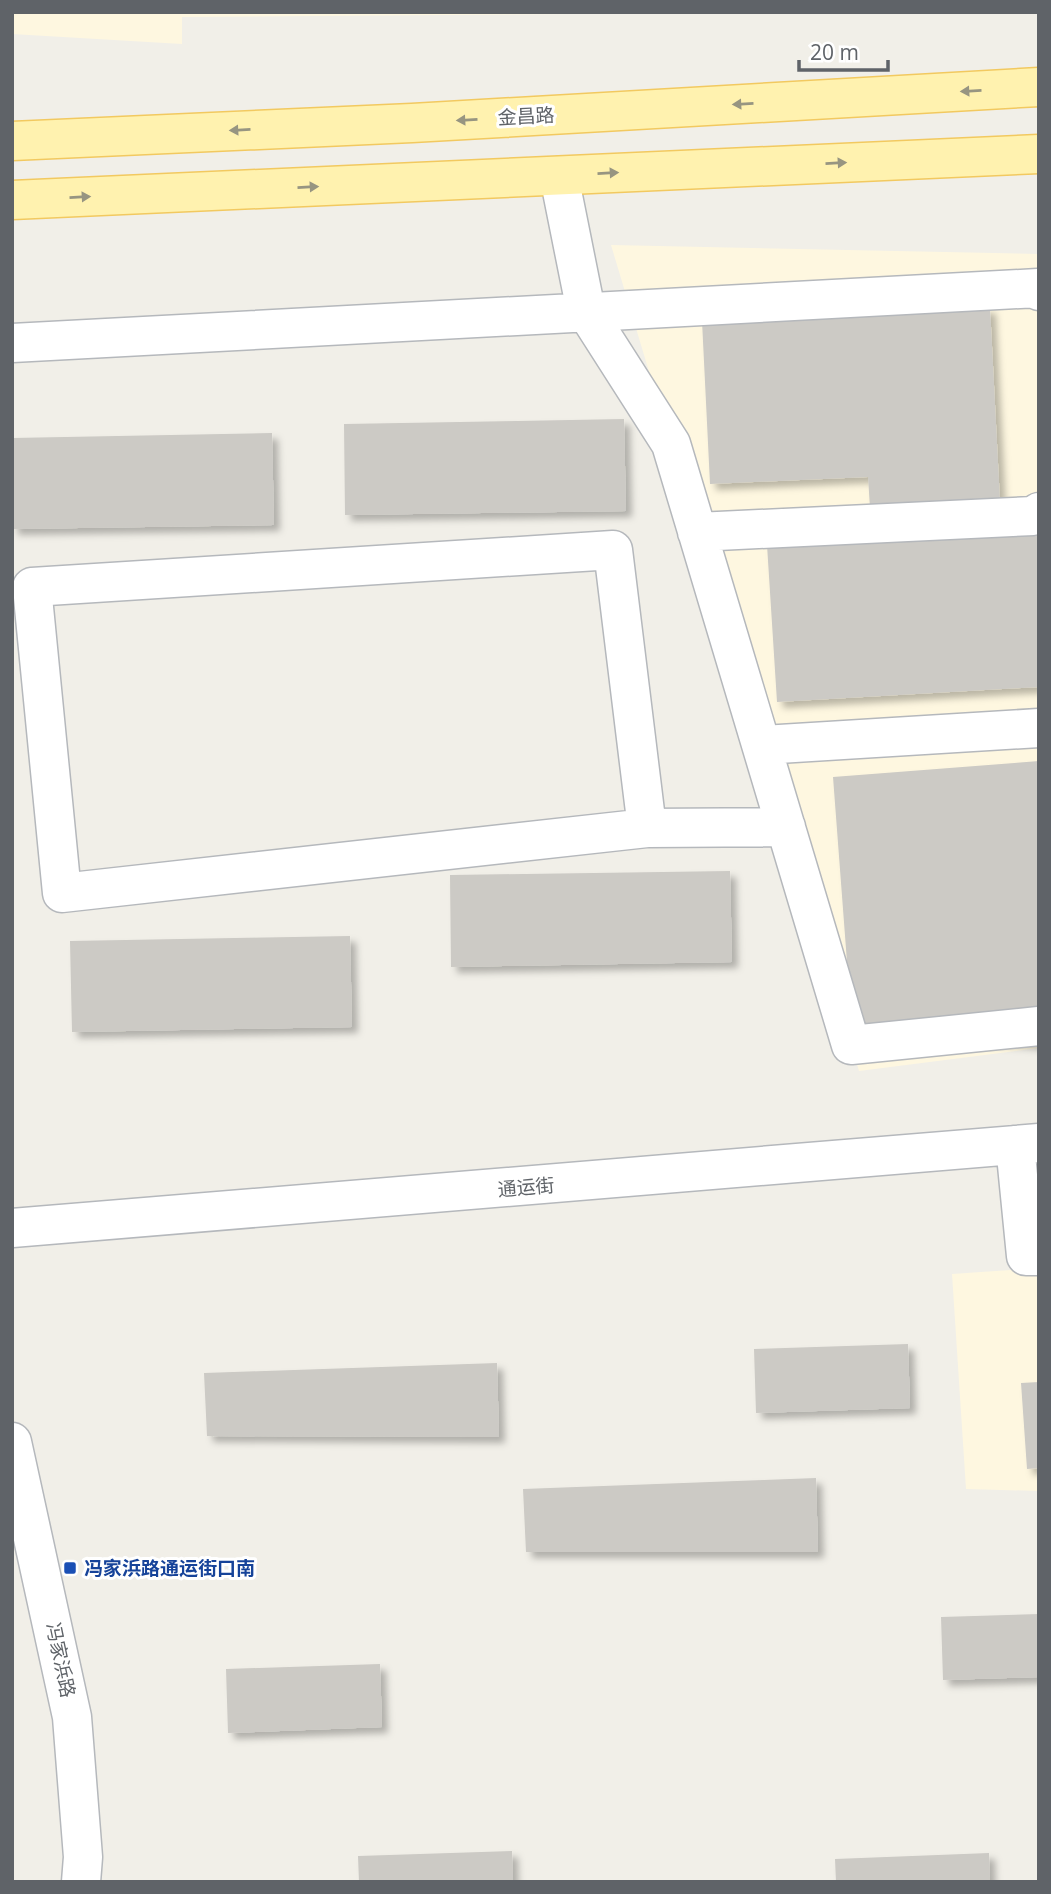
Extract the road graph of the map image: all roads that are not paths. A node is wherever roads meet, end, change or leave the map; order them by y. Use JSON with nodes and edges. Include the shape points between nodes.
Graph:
{"nodes":[{"id":1,"x":1039,"y":88,"type":"edge"},
{"id":2,"x":12,"y":141,"type":"edge"},
{"id":3,"x":1039,"y":154,"type":"edge"},
{"id":4,"x":559,"y":176,"type":"junction"},
{"id":5,"x":12,"y":200,"type":"edge"},
{"id":6,"x":1039,"y":291,"type":"edge"},
{"id":7,"x":586,"y":311,"type":"junction"},
{"id":8,"x":12,"y":343,"type":"edge"},
{"id":9,"x":1039,"y":512,"type":"edge"},
{"id":10,"x":698,"y":532,"type":"junction"},
{"id":11,"x":1039,"y":728,"type":"edge"},
{"id":12,"x":762,"y":746,"type":"junction"},
{"id":13,"x":786,"y":827,"type":"junction"},
{"id":14,"x":647,"y":828,"type":"junction"},
{"id":15,"x":1039,"y":1027,"type":"edge"},
{"id":16,"x":1027,"y":1144,"type":"edge"},
{"id":17,"x":12,"y":1228,"type":"edge"},
{"id":18,"x":1039,"y":1256,"type":"edge"},
{"id":19,"x":12,"y":1442,"type":"edge"},
{"id":20,"x":81,"y":1882,"type":"edge"}],
"edges":[{"from":1,"to":2,"type":"main road","name":"金昌路","one_way":true},
{"from":4,"to":3,"type":"main road","one_way":true},
{"from":5,"to":4,"type":"main road","one_way":true},
{"from":4,"to":7,"type":"street"},
{"from":6,"to":7,"type":"street"},
{"from":7,"to":8,"type":"street"},
{"from":7,"to":10,"type":"street","via":[[671,444]]},
{"from":9,"to":10,"type":"street","via":[[1033,516]]},
{"from":10,"to":12,"type":"street"},
{"from":11,"to":12,"type":"street"},
{"from":12,"to":13,"type":"street"},
{"from":13,"to":14,"type":"street"},
{"from":13,"to":15,"type":"street","via":[[851,1045]]},
{"from":14,"to":14,"type":"street","via":[[613,550],[32,587],[62,893]]},
{"from":16,"to":17,"type":"street","name":"通运街"},
{"from":16,"to":18,"type":"street","via":[[1026,1256]]},
{"from":19,"to":20,"type":"street","name":"冯家浜路","via":[[72,1717]]}]}
